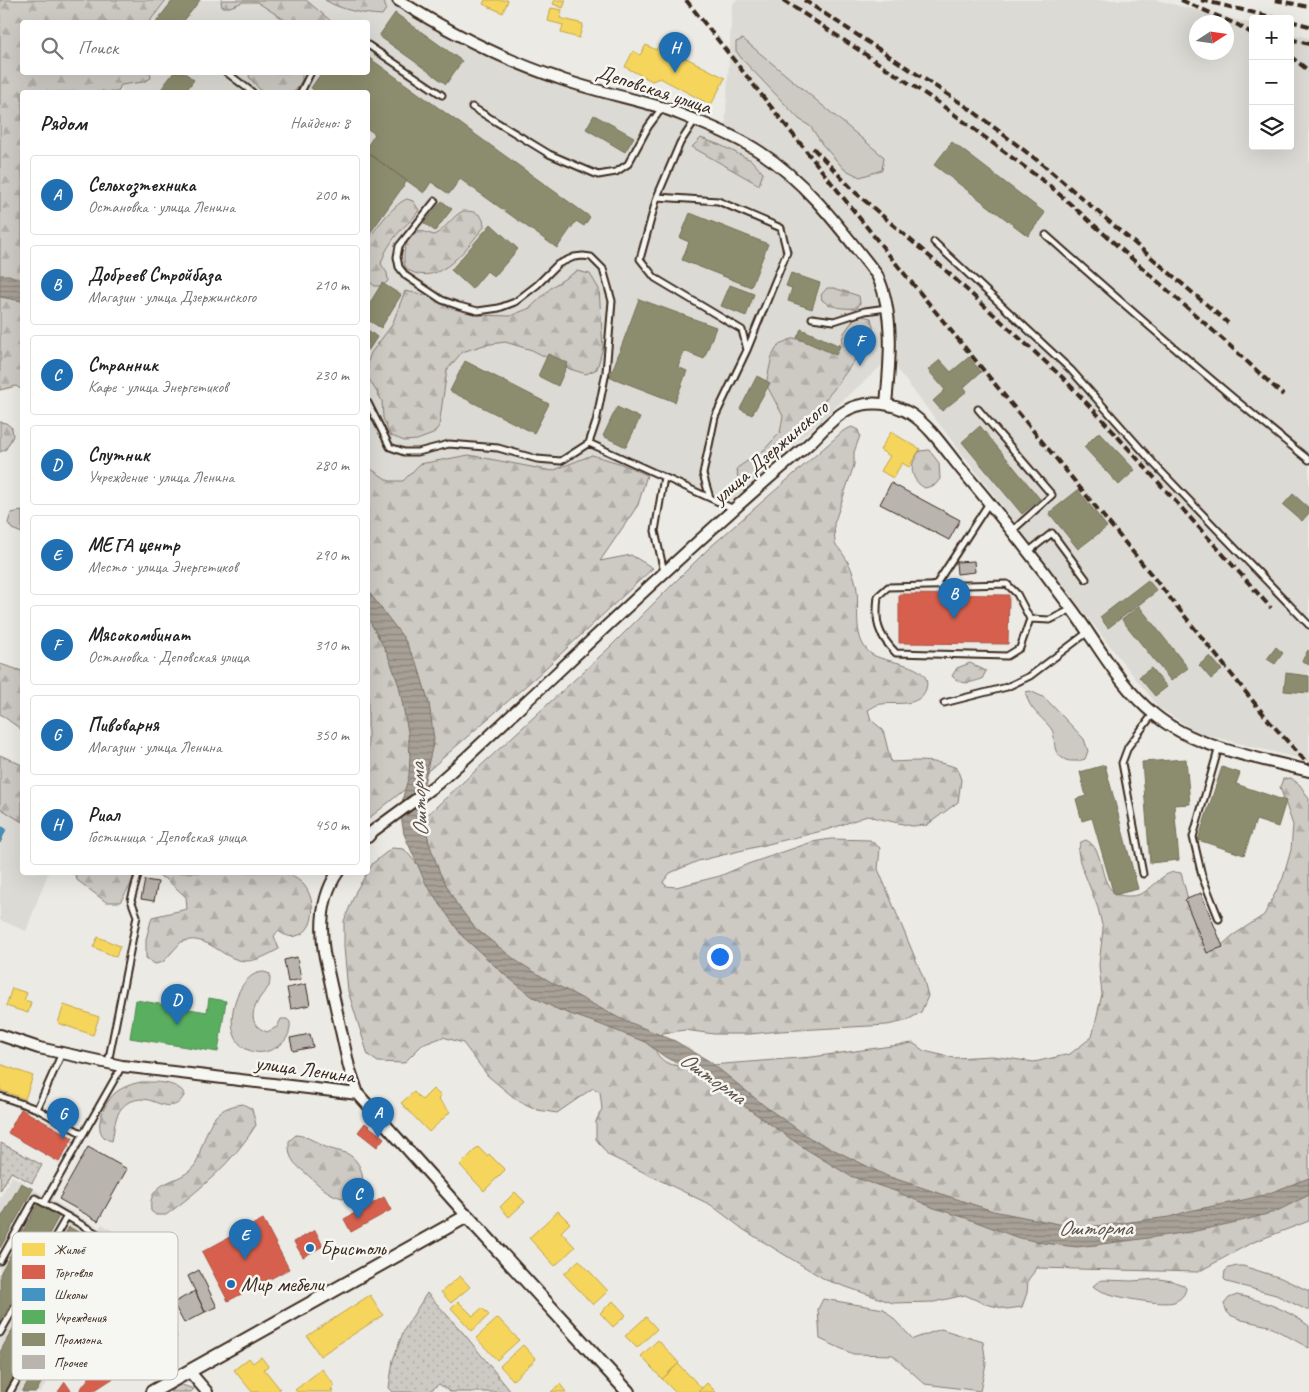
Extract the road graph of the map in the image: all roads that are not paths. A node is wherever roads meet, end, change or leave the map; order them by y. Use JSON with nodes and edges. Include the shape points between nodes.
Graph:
{"nodes":[{"id":1,"x":398,"y":0,"type":"edge"},
{"id":2,"x":370,"y":46,"type":"edge"},
{"id":3,"x":230,"y":75,"type":"edge"},
{"id":4,"x":310,"y":75,"type":"edge"},
{"id":5,"x":249,"y":90,"type":"edge"},
{"id":6,"x":302,"y":90,"type":"edge"},
{"id":7,"x":442,"y":95,"type":"dead end"},
{"id":8,"x":472,"y":107,"type":"dead end"},
{"id":9,"x":662,"y":107,"type":"junction"},
{"id":10,"x":694,"y":120,"type":"junction"},
{"id":11,"x":657,"y":198,"type":"junction"},
{"id":12,"x":435,"y":201,"type":"dead end"},
{"id":13,"x":1046,"y":235,"type":"dead end"},
{"id":14,"x":934,"y":242,"type":"dead end"},
{"id":15,"x":888,"y":308,"type":"junction"},
{"id":16,"x":812,"y":318,"type":"dead end"},
{"id":17,"x":747,"y":350,"type":"junction"},
{"id":18,"x":886,"y":404,"type":"junction"},
{"id":19,"x":370,"y":407,"type":"edge"},
{"id":20,"x":978,"y":409,"type":"dead end"},
{"id":21,"x":589,"y":443,"type":"junction"},
{"id":22,"x":1309,"y":460,"type":"edge"},
{"id":23,"x":664,"y":477,"type":"junction"},
{"id":24,"x":710,"y":498,"type":"junction"},
{"id":25,"x":989,"y":502,"type":"junction"},
{"id":26,"x":734,"y":509,"type":"junction"},
{"id":27,"x":1012,"y":532,"type":"junction"},
{"id":28,"x":1028,"y":552,"type":"junction"},
{"id":29,"x":664,"y":573,"type":"junction"},
{"id":30,"x":1086,"y":579,"type":"dead end"},
{"id":31,"x":935,"y":586,"type":"junction"},
{"id":32,"x":1072,"y":610,"type":"junction"},
{"id":33,"x":1030,"y":619,"type":"junction"},
{"id":34,"x":1309,"y":625,"type":"edge"},
{"id":35,"x":1088,"y":632,"type":"junction"},
{"id":36,"x":944,"y":703,"type":"dead end"},
{"id":37,"x":1153,"y":714,"type":"junction"},
{"id":38,"x":1219,"y":747,"type":"junction"},
{"id":39,"x":1309,"y":771,"type":"edge"},
{"id":40,"x":370,"y":834,"type":"edge"},
{"id":41,"x":1143,"y":874,"type":"dead end"},
{"id":42,"x":138,"y":875,"type":"edge"},
{"id":43,"x":336,"y":875,"type":"edge"},
{"id":44,"x":1219,"y":920,"type":"dead end"},
{"id":45,"x":0,"y":1035,"type":"edge"},
{"id":46,"x":62,"y":1053,"type":"junction"},
{"id":47,"x":108,"y":1063,"type":"junction"},
{"id":48,"x":122,"y":1066,"type":"junction"},
{"id":49,"x":358,"y":1094,"type":"junction"},
{"id":50,"x":0,"y":1096,"type":"edge"},
{"id":51,"x":37,"y":1109,"type":"junction"},
{"id":52,"x":83,"y":1134,"type":"junction"},
{"id":53,"x":44,"y":1203,"type":"junction"},
{"id":54,"x":67,"y":1216,"type":"junction"},
{"id":55,"x":467,"y":1216,"type":"junction"},
{"id":56,"x":17,"y":1232,"type":"edge"},
{"id":57,"x":58,"y":1232,"type":"edge"},
{"id":58,"x":94,"y":1232,"type":"edge"},
{"id":59,"x":12,"y":1240,"type":"edge"},
{"id":60,"x":0,"y":1261,"type":"edge"},
{"id":61,"x":12,"y":1312,"type":"edge"},
{"id":62,"x":0,"y":1333,"type":"edge"},
{"id":63,"x":189,"y":1371,"type":"junction"},
{"id":64,"x":178,"y":1377,"type":"edge"},
{"id":65,"x":17,"y":1380,"type":"edge"},
{"id":66,"x":173,"y":1380,"type":"edge"},
{"id":67,"x":10,"y":1392,"type":"edge"},
{"id":68,"x":152,"y":1392,"type":"edge"},
{"id":69,"x":207,"y":1392,"type":"edge"},
{"id":70,"x":628,"y":1392,"type":"edge"}],
"edges":[{"from":1,"to":9,"type":"street","name":"Деповская улица","via":[[430,20],[556,78]]},
{"from":2,"to":7,"type":"lane"},
{"from":3,"to":5,"type":"lane"},
{"from":4,"to":6,"type":"lane"},
{"from":8,"to":9,"type":"lane","via":[[549,154],[598,175],[616,172],[628,164]]},
{"from":9,"to":10,"type":"street","name":"Деповская улица"},
{"from":10,"to":11,"type":"lane"},
{"from":10,"to":15,"type":"street","name":"Деповская улица","via":[[759,151],[800,185],[877,275]]},
{"from":11,"to":17,"type":"lane","via":[[640,259],[654,278],[742,330]]},
{"from":11,"to":17,"type":"lane","via":[[718,201],[781,228],[787,252]]},
{"from":12,"to":21,"type":"lane","via":[[399,246],[397,256],[399,267],[406,276],[442,300],[478,310],[498,308],[515,302],[558,264],[574,257],[591,257],[603,269],[612,301],[606,372]]},
{"from":13,"to":22,"type":"lane"},
{"from":14,"to":34,"type":"lane","via":[[1071,370],[1163,473]]},
{"from":15,"to":16,"type":"lane","via":[[834,321]]},
{"from":15,"to":18,"type":"street","name":"Деповская улица"},
{"from":17,"to":24,"type":"lane","via":[[715,417],[703,474]]},
{"from":18,"to":25,"type":"street","name":"улица Дзержинского","via":[[915,416]]},
{"from":18,"to":26,"type":"street","name":"улица Дзержинского","via":[[868,404],[841,414]]},
{"from":19,"to":21,"type":"lane","via":[[390,447],[404,452],[449,444],[498,448],[538,459],[562,461]]},
{"from":20,"to":27,"type":"lane","via":[[1052,495]]},
{"from":21,"to":23,"type":"lane"},
{"from":23,"to":24,"type":"lane"},
{"from":23,"to":29,"type":"lane","via":[[656,531]]},
{"from":24,"to":26,"type":"lane"},
{"from":25,"to":27,"type":"street","name":"улица Дзержинского"},
{"from":25,"to":31,"type":"lane"},
{"from":26,"to":29,"type":"street","name":"улица Дзержинского"},
{"from":27,"to":28,"type":"street","name":"улица Дзержинского"},
{"from":28,"to":30,"type":"lane","via":[[1052,534]]},
{"from":28,"to":32,"type":"street","name":"улица Дзержинского"},
{"from":29,"to":40,"type":"street","name":"улица Дзержинского","via":[[437,784]]},
{"from":31,"to":33,"type":"lane","via":[[1007,584],[1018,594]]},
{"from":31,"to":33,"type":"lane","via":[[888,587],[878,596],[876,616],[883,640],[896,653],[1007,656],[1020,648]]},
{"from":32,"to":33,"type":"lane","via":[[1050,620]]},
{"from":32,"to":35,"type":"street","name":"улица Дзержинского"},
{"from":35,"to":36,"type":"lane","via":[[1030,676],[1007,687]]},
{"from":35,"to":37,"type":"street","name":"улица Дзержинского","via":[[1130,691]]},
{"from":37,"to":38,"type":"street","name":"улица Дзержинского","via":[[1181,732]]},
{"from":37,"to":41,"type":"lane","via":[[1128,747],[1122,763]]},
{"from":38,"to":39,"type":"street","name":"улица Дзержинского"},
{"from":38,"to":44,"type":"lane","via":[[1192,837],[1202,876]]},
{"from":42,"to":47,"type":"lane","via":[[131,900],[137,916]]},
{"from":43,"to":49,"type":"street","via":[[326,898],[321,935],[349,1067]]},
{"from":45,"to":46,"type":"street","name":"улица Ленина"},
{"from":46,"to":47,"type":"street","name":"улица Ленина"},
{"from":46,"to":51,"type":"lane"},
{"from":47,"to":48,"type":"street","name":"улица Ленина"},
{"from":48,"to":49,"type":"street","name":"улица Ленина"},
{"from":48,"to":52,"type":"lane"},
{"from":49,"to":55,"type":"street","name":"улица Ленина"},
{"from":50,"to":51,"type":"lane"},
{"from":51,"to":52,"type":"lane"},
{"from":52,"to":53,"type":"lane"},
{"from":53,"to":54,"type":"lane"},
{"from":53,"to":56,"type":"lane","via":[[36,1198]]},
{"from":54,"to":57,"type":"lane"},
{"from":54,"to":58,"type":"lane"},
{"from":55,"to":63,"type":"street"},
{"from":55,"to":70,"type":"street","name":"улица Ленина"},
{"from":59,"to":60,"type":"lane"},
{"from":61,"to":62,"type":"lane"},
{"from":63,"to":64,"type":"street"},
{"from":63,"to":69,"type":"street"},
{"from":65,"to":67,"type":"lane"},
{"from":66,"to":68,"type":"street"}]}
